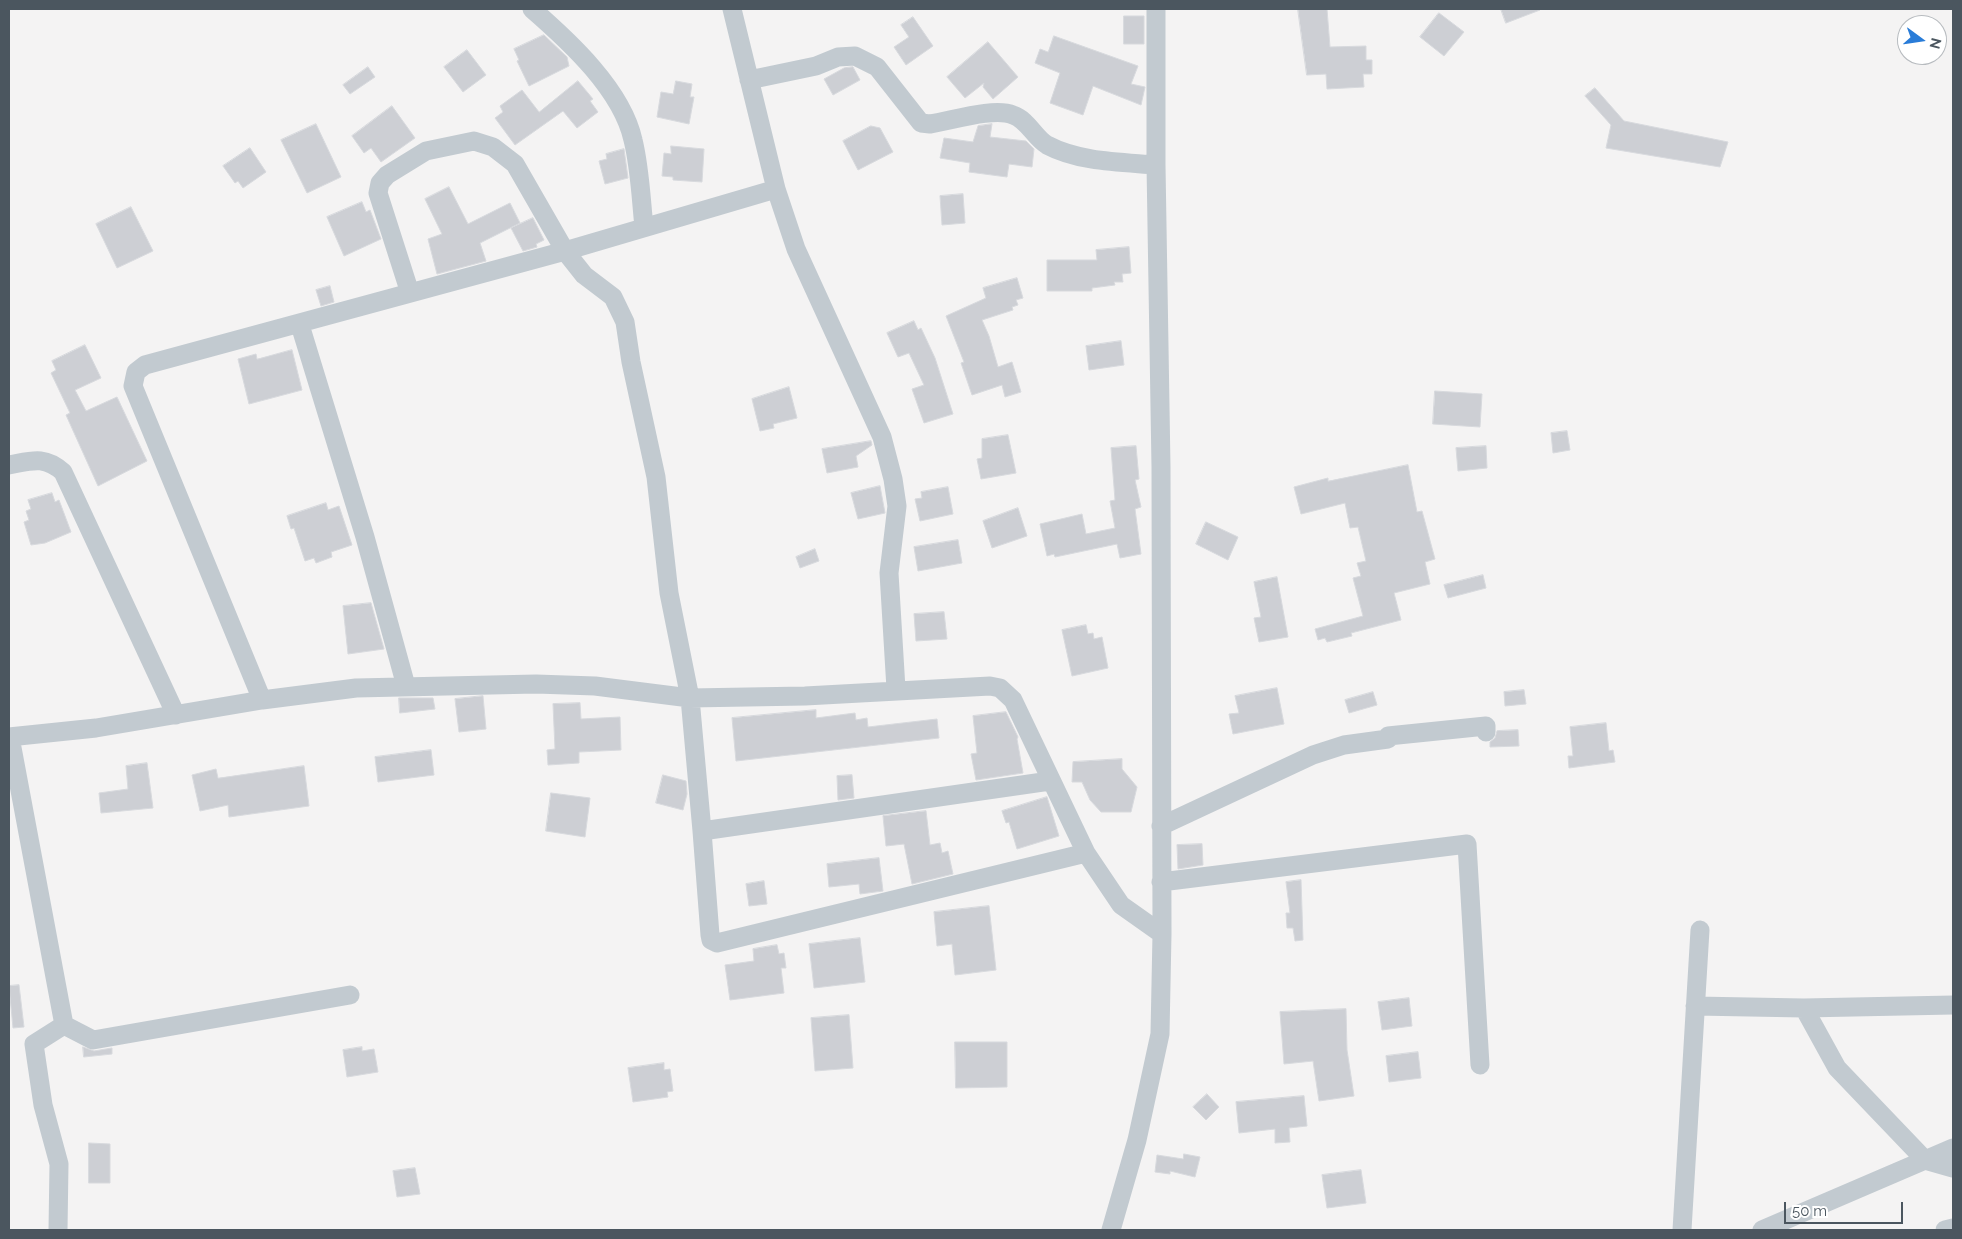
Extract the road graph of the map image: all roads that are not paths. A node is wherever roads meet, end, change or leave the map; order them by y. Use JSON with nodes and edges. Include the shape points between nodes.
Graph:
{"nodes":[{"id":1,"x":532,"y":9,"type":"edge"},
{"id":2,"x":732,"y":9,"type":"edge"},
{"id":3,"x":1156,"y":9,"type":"edge"},
{"id":4,"x":749,"y":80,"type":"junction"},
{"id":5,"x":1156,"y":165,"type":"junction"},
{"id":6,"x":776,"y":189,"type":"junction"},
{"id":7,"x":644,"y":227,"type":"junction"},
{"id":8,"x":565,"y":250,"type":"junction"},
{"id":9,"x":410,"y":293,"type":"junction"},
{"id":10,"x":300,"y":325,"type":"junction"},
{"id":11,"x":9,"y":465,"type":"edge"},
{"id":12,"x":406,"y":686,"type":"junction"},
{"id":13,"x":896,"y":690,"type":"junction"},
{"id":14,"x":690,"y":698,"type":"junction"},
{"id":15,"x":262,"y":700,"type":"junction"},
{"id":16,"x":176,"y":715,"type":"junction"},
{"id":17,"x":1486,"y":732,"type":"dead end"},
{"id":18,"x":9,"y":737,"type":"edge"},
{"id":19,"x":1050,"y":781,"type":"junction"},
{"id":20,"x":1161,"y":826,"type":"junction"},
{"id":21,"x":702,"y":831,"type":"junction"},
{"id":22,"x":1086,"y":852,"type":"junction"},
{"id":23,"x":1161,"y":882,"type":"junction"},
{"id":24,"x":1700,"y":930,"type":"dead end"},
{"id":25,"x":1162,"y":934,"type":"junction"},
{"id":26,"x":350,"y":995,"type":"dead end"},
{"id":27,"x":1953,"y":1005,"type":"edge"},
{"id":28,"x":1695,"y":1006,"type":"junction"},
{"id":29,"x":1804,"y":1008,"type":"junction"},
{"id":30,"x":64,"y":1025,"type":"junction"},
{"id":31,"x":1480,"y":1065,"type":"dead end"},
{"id":32,"x":1953,"y":1148,"type":"edge"},
{"id":33,"x":1925,"y":1160,"type":"junction"},
{"id":34,"x":1953,"y":1168,"type":"edge"},
{"id":35,"x":1953,"y":1228,"type":"edge"},
{"id":36,"x":58,"y":1230,"type":"edge"},
{"id":37,"x":1111,"y":1230,"type":"edge"},
{"id":38,"x":1682,"y":1230,"type":"edge"},
{"id":39,"x":1762,"y":1230,"type":"edge"},
{"id":40,"x":1945,"y":1230,"type":"edge"}],
"edges":[{"from":1,"to":7,"type":"street","via":[[573,45],[622,108],[634,140]]},
{"from":2,"to":4,"type":"street"},
{"from":3,"to":5,"type":"street"},
{"from":4,"to":5,"type":"street","via":[[816,66],[838,57],[855,56],[878,67],[921,123],[999,112],[1013,114],[1041,141],[1056,149],[1092,159]]},
{"from":4,"to":6,"type":"street"},
{"from":5,"to":20,"type":"street","via":[[1161,467]]},
{"from":6,"to":7,"type":"street"},
{"from":6,"to":13,"type":"street","via":[[796,249],[882,437],[893,479],[897,506],[889,573]]},
{"from":7,"to":8,"type":"street"},
{"from":8,"to":9,"type":"street"},
{"from":8,"to":9,"type":"street","via":[[515,164],[493,147],[474,141],[426,151],[388,175],[380,183],[378,193]]},
{"from":8,"to":14,"type":"street","via":[[584,275],[613,297],[625,322],[656,476],[670,593]]},
{"from":9,"to":10,"type":"street"},
{"from":10,"to":12,"type":"street","via":[[365,537]]},
{"from":10,"to":15,"type":"street","via":[[145,365],[136,372],[133,386]]},
{"from":11,"to":16,"type":"street","via":[[44,461],[63,472]]},
{"from":12,"to":14,"type":"street","via":[[595,686]]},
{"from":12,"to":15,"type":"street","via":[[356,688]]},
{"from":13,"to":14,"type":"street"},
{"from":13,"to":19,"type":"street","via":[[1000,688],[1013,700]]},
{"from":14,"to":21,"type":"street"},
{"from":15,"to":16,"type":"street"},
{"from":16,"to":18,"type":"street"},
{"from":17,"to":20,"type":"street","via":[[1486,726],[1388,736],[1388,739],[1344,745],[1313,755]]},
{"from":18,"to":30,"type":"street"},
{"from":19,"to":21,"type":"street"},
{"from":19,"to":22,"type":"street"},
{"from":20,"to":23,"type":"street"},
{"from":21,"to":22,"type":"street","via":[[710,936],[717,943]]},
{"from":22,"to":25,"type":"street","via":[[1121,906]]},
{"from":23,"to":25,"type":"street"},
{"from":23,"to":31,"type":"street","via":[[1467,844]]},
{"from":24,"to":28,"type":"street"},
{"from":25,"to":37,"type":"street","via":[[1160,1034],[1138,1140]]},
{"from":26,"to":30,"type":"street","via":[[93,1040]]},
{"from":27,"to":29,"type":"street"},
{"from":28,"to":29,"type":"street"},
{"from":28,"to":38,"type":"street"},
{"from":29,"to":33,"type":"street","via":[[1837,1068]]},
{"from":30,"to":36,"type":"street","via":[[34,1044],[43,1105],[59,1164]]},
{"from":32,"to":33,"type":"street"},
{"from":33,"to":34,"type":"street"},
{"from":33,"to":39,"type":"street"},
{"from":35,"to":40,"type":"street"}]}
